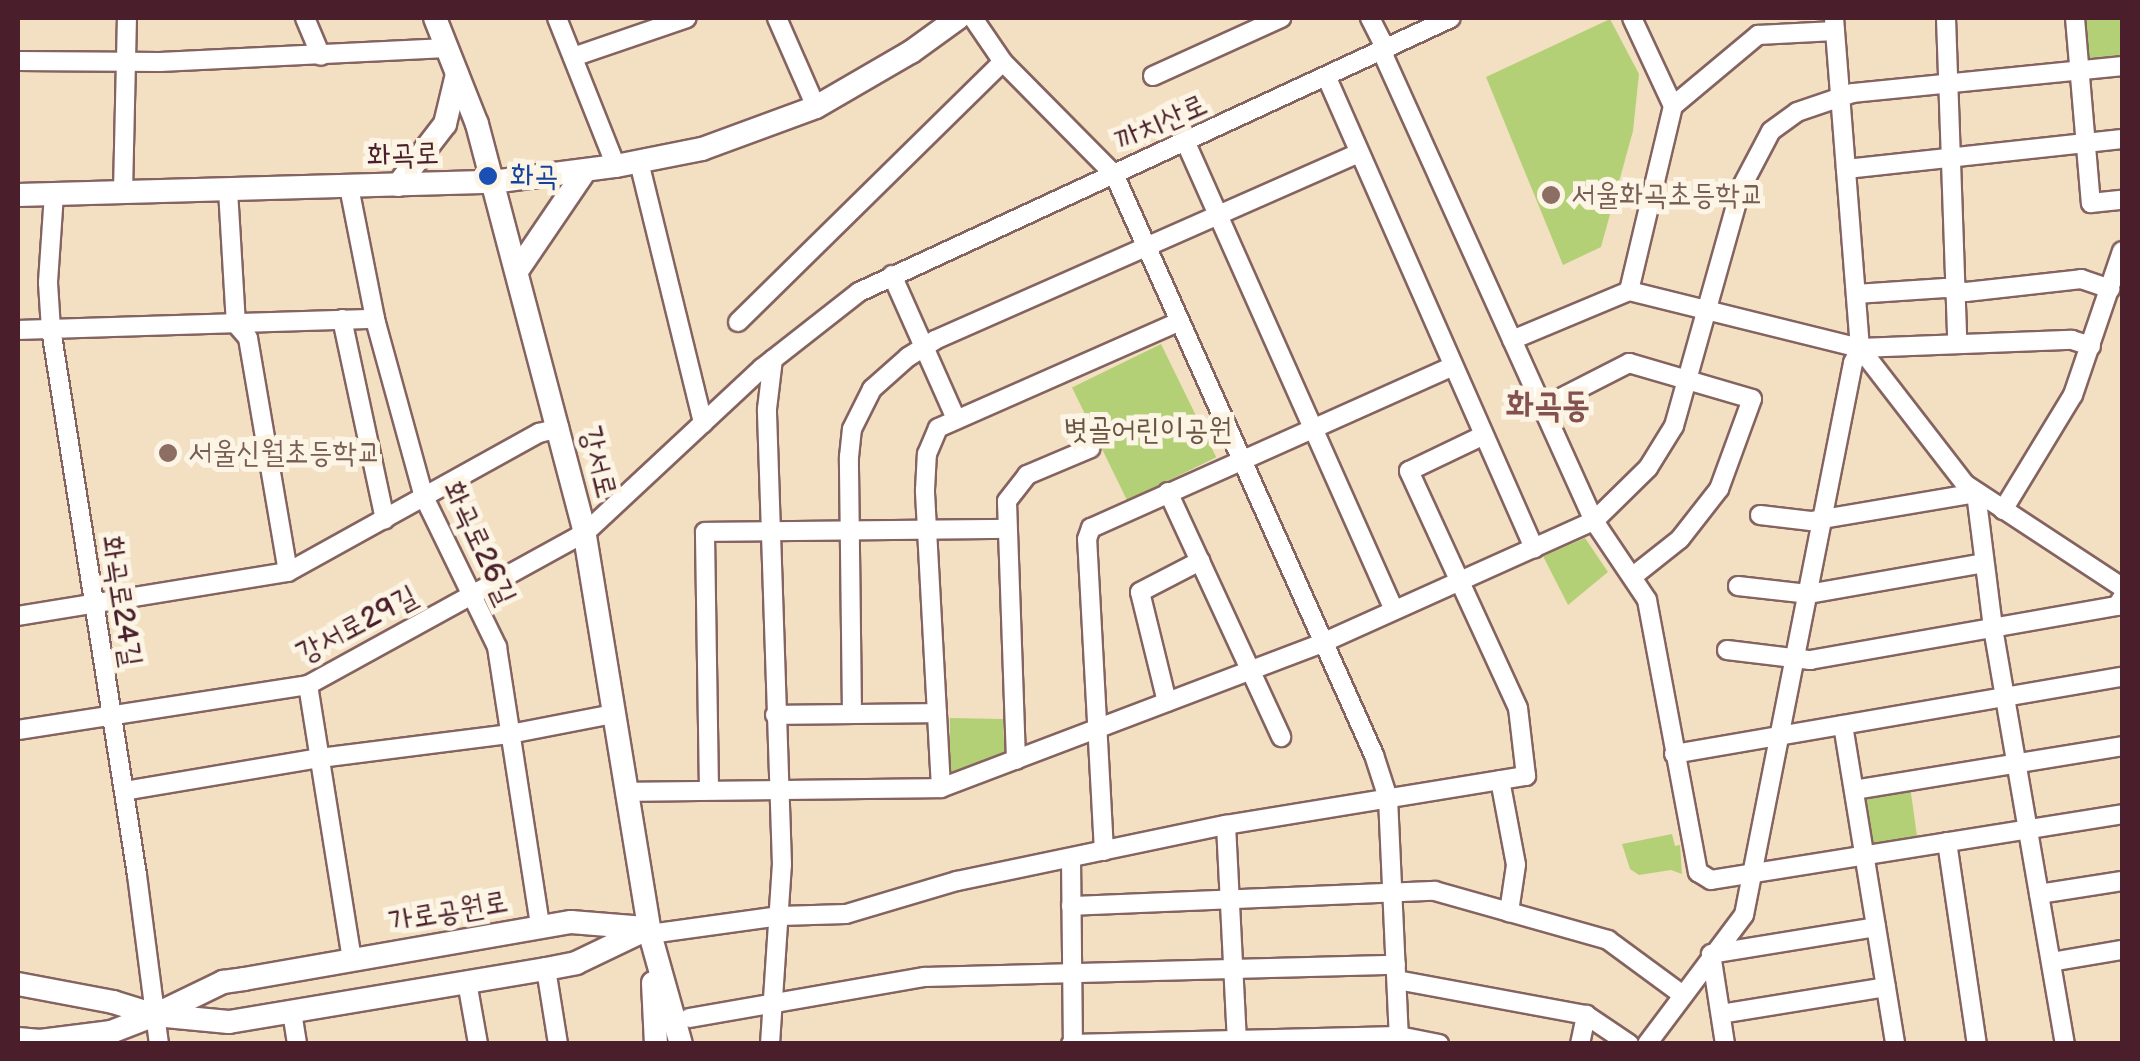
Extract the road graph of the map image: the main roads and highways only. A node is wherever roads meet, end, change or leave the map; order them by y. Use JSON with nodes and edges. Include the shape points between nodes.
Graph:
{"nodes":[{"id":1,"x":435,"y":18,"type":"edge"},
{"id":2,"x":958,"y":18,"type":"edge"},
{"id":3,"x":457,"y":74,"type":"junction"},
{"id":4,"x":585,"y":171,"type":"junction"},
{"id":5,"x":492,"y":182,"type":"junction"},
{"id":6,"x":398,"y":186,"type":"junction"},
{"id":7,"x":18,"y":195,"type":"edge"},
{"id":8,"x":516,"y":271,"type":"junction"},
{"id":9,"x":649,"y":931,"type":"junction"},
{"id":10,"x":18,"y":984,"type":"edge"},
{"id":11,"x":154,"y":1015,"type":"junction"},
{"id":12,"x":33,"y":1041,"type":"edge"},
{"id":13,"x":656,"y":1044,"type":"edge"},
{"id":14,"x":681,"y":1044,"type":"edge"}],
"edges":[{"from":1,"to":3,"type":"main road","name":"강서로"},
{"from":2,"to":4,"type":"main road","name":"화곡로","via":[[816,107],[702,149]]},
{"from":3,"to":5,"type":"main road","name":"강서로"},
{"from":3,"to":6,"type":"main road","via":[[446,124]]},
{"from":4,"to":5,"type":"main road","name":"화곡로"},
{"from":4,"to":8,"type":"main road"},
{"from":5,"to":6,"type":"main road","name":"화곡로"},
{"from":5,"to":8,"type":"main road","name":"강서로"},
{"from":6,"to":7,"type":"main road","name":"화곡로"},
{"from":8,"to":9,"type":"main road","name":"강서로","via":[[585,533]]},
{"from":9,"to":11,"type":"main road","name":"가로공원로","via":[[576,963],[292,1012],[230,1022]]},
{"from":9,"to":11,"type":"main road","name":"가로공원로","via":[[571,922],[540,926],[223,982]]},
{"from":9,"to":13,"type":"main road","name":"강서로"},
{"from":9,"to":14,"type":"main road","name":"강서로"},
{"from":10,"to":11,"type":"main road","name":"가로공원로"},
{"from":11,"to":12,"type":"main road","name":"가로공원로","via":[[111,1032]]}]}
